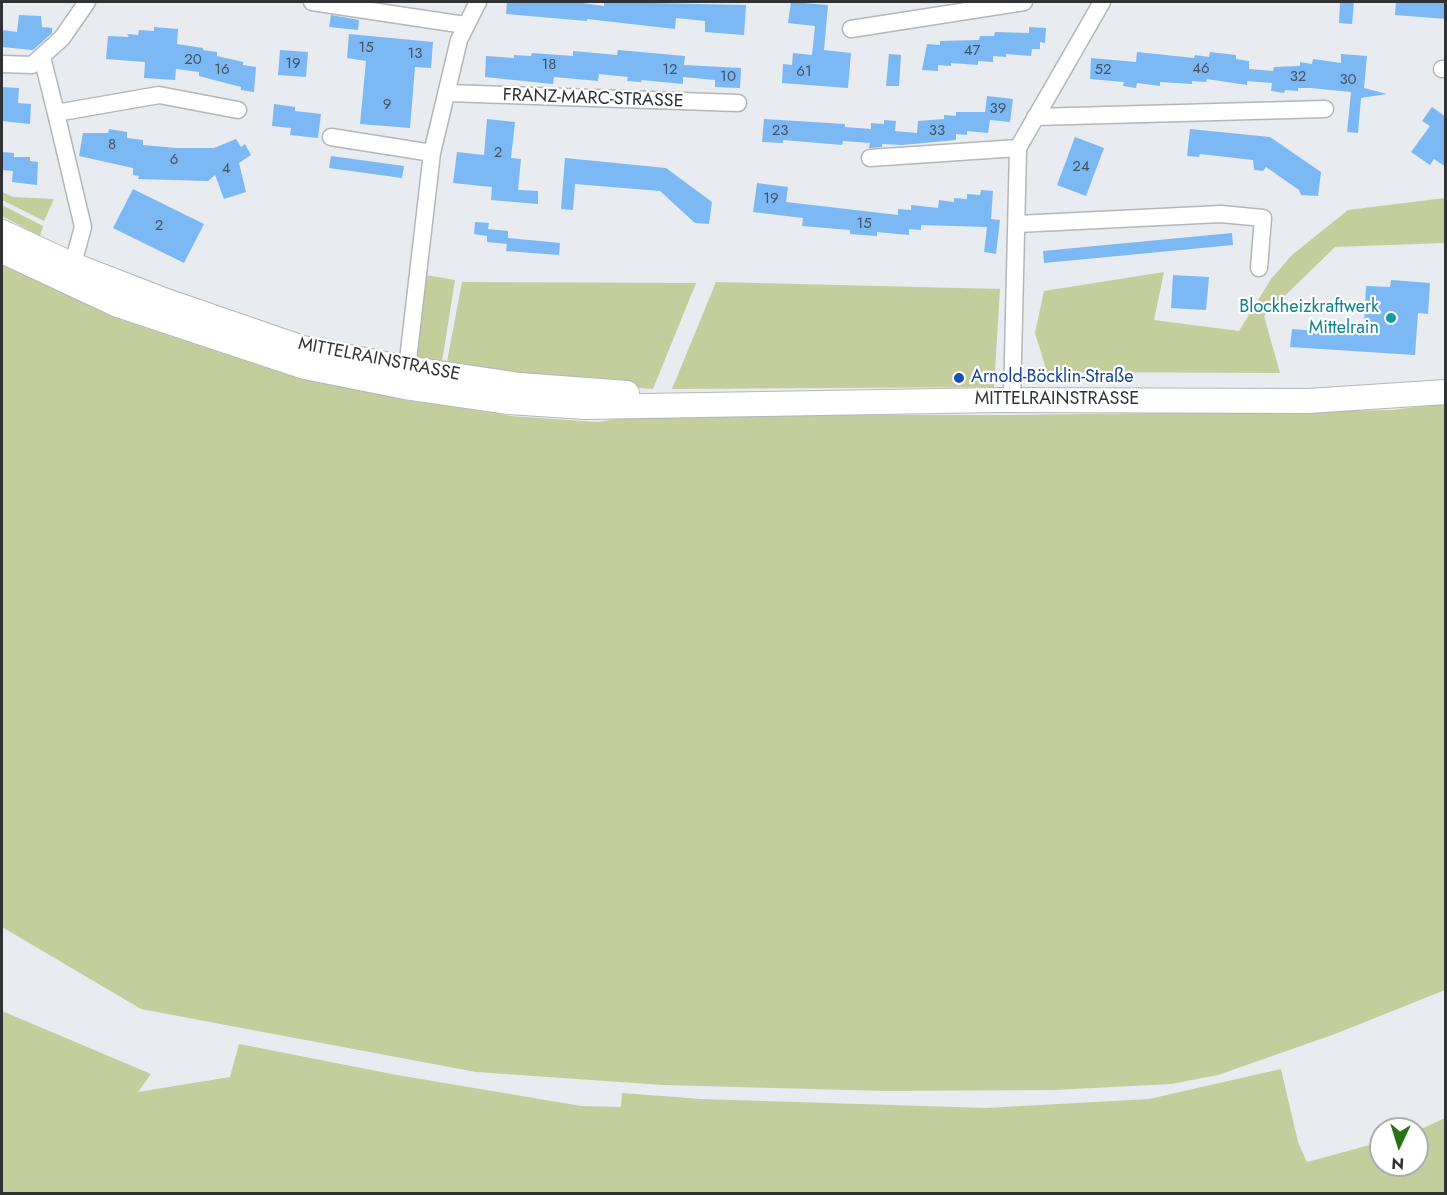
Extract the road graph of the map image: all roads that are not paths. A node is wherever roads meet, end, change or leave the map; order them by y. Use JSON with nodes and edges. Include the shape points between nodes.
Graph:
{"nodes":[{"id":1,"x":87,"y":2,"type":"edge"},
{"id":2,"x":312,"y":2,"type":"edge"},
{"id":3,"x":478,"y":2,"type":"edge"},
{"id":4,"x":1023,"y":2,"type":"edge"},
{"id":5,"x":1102,"y":2,"type":"edge"},
{"id":6,"x":465,"y":25,"type":"junction"},
{"id":7,"x":850,"y":29,"type":"dead end"},
{"id":8,"x":42,"y":57,"type":"junction"},
{"id":9,"x":2,"y":64,"type":"edge"},
{"id":10,"x":448,"y":93,"type":"junction"},
{"id":11,"x":738,"y":103,"type":"dead end"},
{"id":12,"x":1325,"y":110,"type":"dead end"},
{"id":13,"x":238,"y":111,"type":"dead end"},
{"id":14,"x":56,"y":113,"type":"junction"},
{"id":15,"x":1035,"y":117,"type":"junction"},
{"id":16,"x":330,"y":136,"type":"dead end"},
{"id":17,"x":1018,"y":148,"type":"junction"},
{"id":18,"x":432,"y":153,"type":"junction"},
{"id":19,"x":870,"y":159,"type":"dead end"},
{"id":20,"x":1017,"y":224,"type":"junction"},
{"id":21,"x":2,"y":232,"type":"edge"},
{"id":22,"x":2,"y":251,"type":"edge"},
{"id":23,"x":1259,"y":268,"type":"dead end"},
{"id":24,"x":70,"y":273,"type":"junction"},
{"id":25,"x":406,"y":377,"type":"junction"},
{"id":26,"x":1446,"y":392,"type":"edge"},
{"id":27,"x":1012,"y":400,"type":"junction"}],
"edges":[{"from":1,"to":8,"type":"street","via":[[62,38]]},
{"from":2,"to":6,"type":"street"},
{"from":3,"to":6,"type":"street"},
{"from":4,"to":7,"type":"street"},
{"from":5,"to":15,"type":"street"},
{"from":6,"to":10,"type":"street"},
{"from":8,"to":9,"type":"street","via":[[32,65]]},
{"from":8,"to":14,"type":"street"},
{"from":10,"to":11,"type":"street","name":"FRANZ-MARC-STRASSE"},
{"from":10,"to":18,"type":"street"},
{"from":12,"to":15,"type":"street"},
{"from":13,"to":14,"type":"street","via":[[159,95]]},
{"from":14,"to":24,"type":"street","via":[[83,227]]},
{"from":15,"to":17,"type":"street"},
{"from":16,"to":18,"type":"street"},
{"from":17,"to":19,"type":"street"},
{"from":17,"to":20,"type":"street"},
{"from":18,"to":25,"type":"street"},
{"from":20,"to":23,"type":"street","via":[[1221,214],[1263,218]]},
{"from":20,"to":27,"type":"street"},
{"from":21,"to":24,"type":"street","name":"MITTELRAINSTRASSE"},
{"from":22,"to":24,"type":"street","name":"MITTELRAINSTRASSE"},
{"from":24,"to":25,"type":"street","name":"MITTELRAINSTRASSE"},
{"from":25,"to":27,"type":"street","name":"MITTELRAINSTRASSE","via":[[740,404]]},
{"from":26,"to":27,"type":"street","name":"MITTELRAINSTRASSE","via":[[1308,401]]}]}
